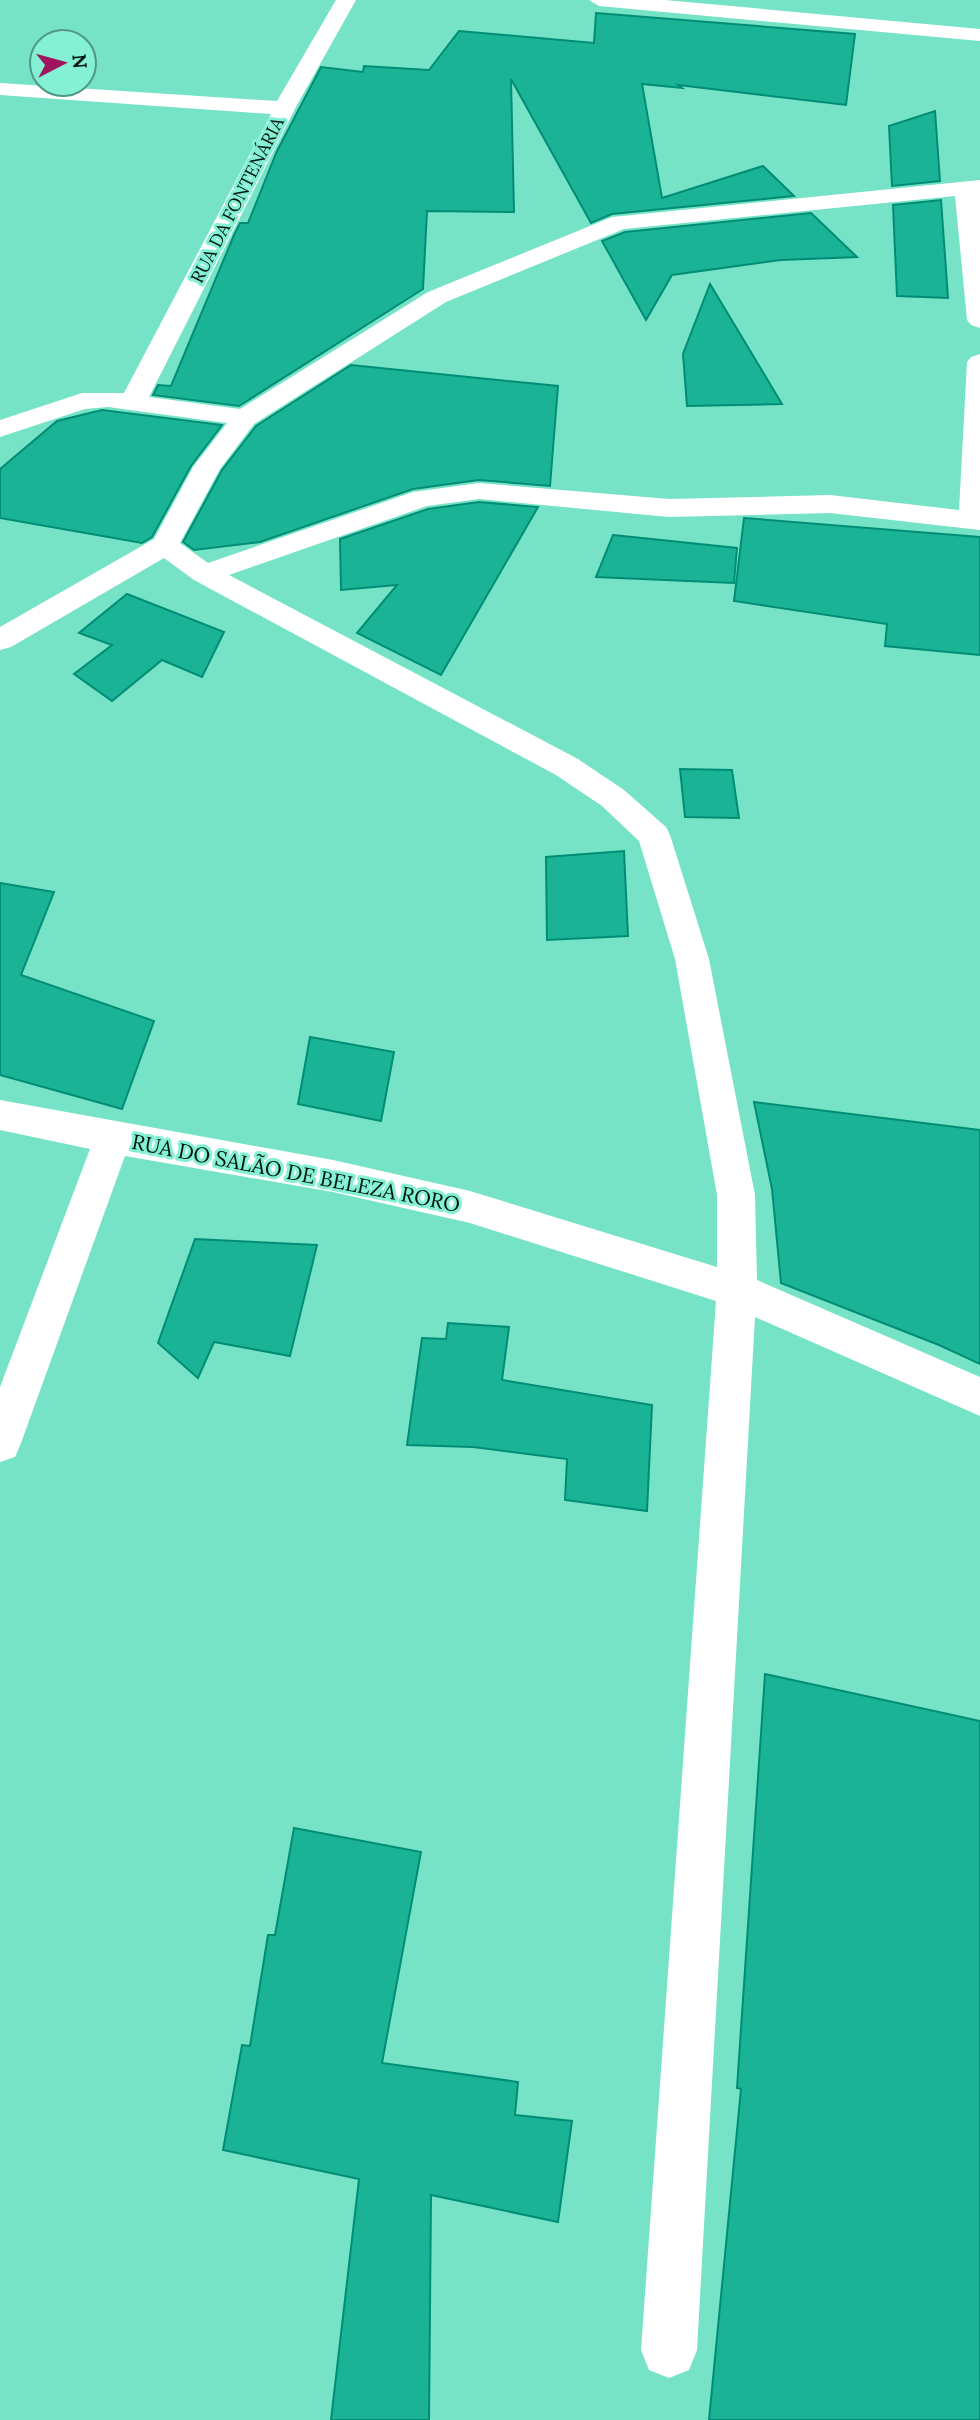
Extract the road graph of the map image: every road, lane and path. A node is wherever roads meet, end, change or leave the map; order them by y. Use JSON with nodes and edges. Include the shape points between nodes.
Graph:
{"nodes":[{"id":1,"x":346,"y":0,"type":"edge"},
{"id":2,"x":599,"y":0,"type":"edge"},
{"id":3,"x":980,"y":35,"type":"edge"},
{"id":4,"x":0,"y":89,"type":"edge"},
{"id":5,"x":284,"y":108,"type":"junction"},
{"id":6,"x":973,"y":187,"type":"edge"},
{"id":7,"x":980,"y":320,"type":"edge"},
{"id":8,"x":980,"y":362,"type":"edge"},
{"id":9,"x":133,"y":402,"type":"junction"},
{"id":10,"x":245,"y":418,"type":"junction"},
{"id":11,"x":0,"y":429,"type":"edge"},
{"id":12,"x":976,"y":520,"type":"edge"},
{"id":13,"x":165,"y":545,"type":"junction"},
{"id":14,"x":204,"y":573,"type":"junction"},
{"id":15,"x":0,"y":639,"type":"edge"},
{"id":16,"x":0,"y":1115,"type":"edge"},
{"id":17,"x":113,"y":1138,"type":"junction"},
{"id":18,"x":737,"y":1290,"type":"junction"},
{"id":19,"x":980,"y":1397,"type":"edge"},
{"id":20,"x":0,"y":1443,"type":"edge"},
{"id":21,"x":669,"y":2350,"type":"dead end"}],
"edges":[{"from":1,"to":5,"type":"street","name":"RUA DA FONTENÁRIA"},
{"from":2,"to":3,"type":"street"},
{"from":4,"to":5,"type":"street"},
{"from":5,"to":9,"type":"street","name":"RUA DA FONTENÁRIA"},
{"from":6,"to":7,"type":"street"},
{"from":6,"to":10,"type":"street","via":[[620,222],[436,297]]},
{"from":8,"to":12,"type":"street"},
{"from":9,"to":10,"type":"street"},
{"from":9,"to":11,"type":"street","via":[[82,401]]},
{"from":10,"to":13,"type":"street","via":[[207,467]]},
{"from":12,"to":14,"type":"street","via":[[830,504],[669,508],[479,492],[423,498]]},
{"from":13,"to":14,"type":"street"},
{"from":13,"to":15,"type":"street"},
{"from":14,"to":18,"type":"street","via":[[567,767],[613,798],[654,835],[692,959],[736,1195]]},
{"from":16,"to":17,"type":"street","name":"RUA DO SALÃO DE BELEZA RORO"},
{"from":17,"to":18,"type":"street","name":"RUA DO SALÃO DE BELEZA RORO","via":[[333,1176],[470,1207]]},
{"from":17,"to":20,"type":"street"},
{"from":18,"to":19,"type":"street","name":"RUA DO SALÃO DE BELEZA RORO"},
{"from":18,"to":21,"type":"street"}]}
